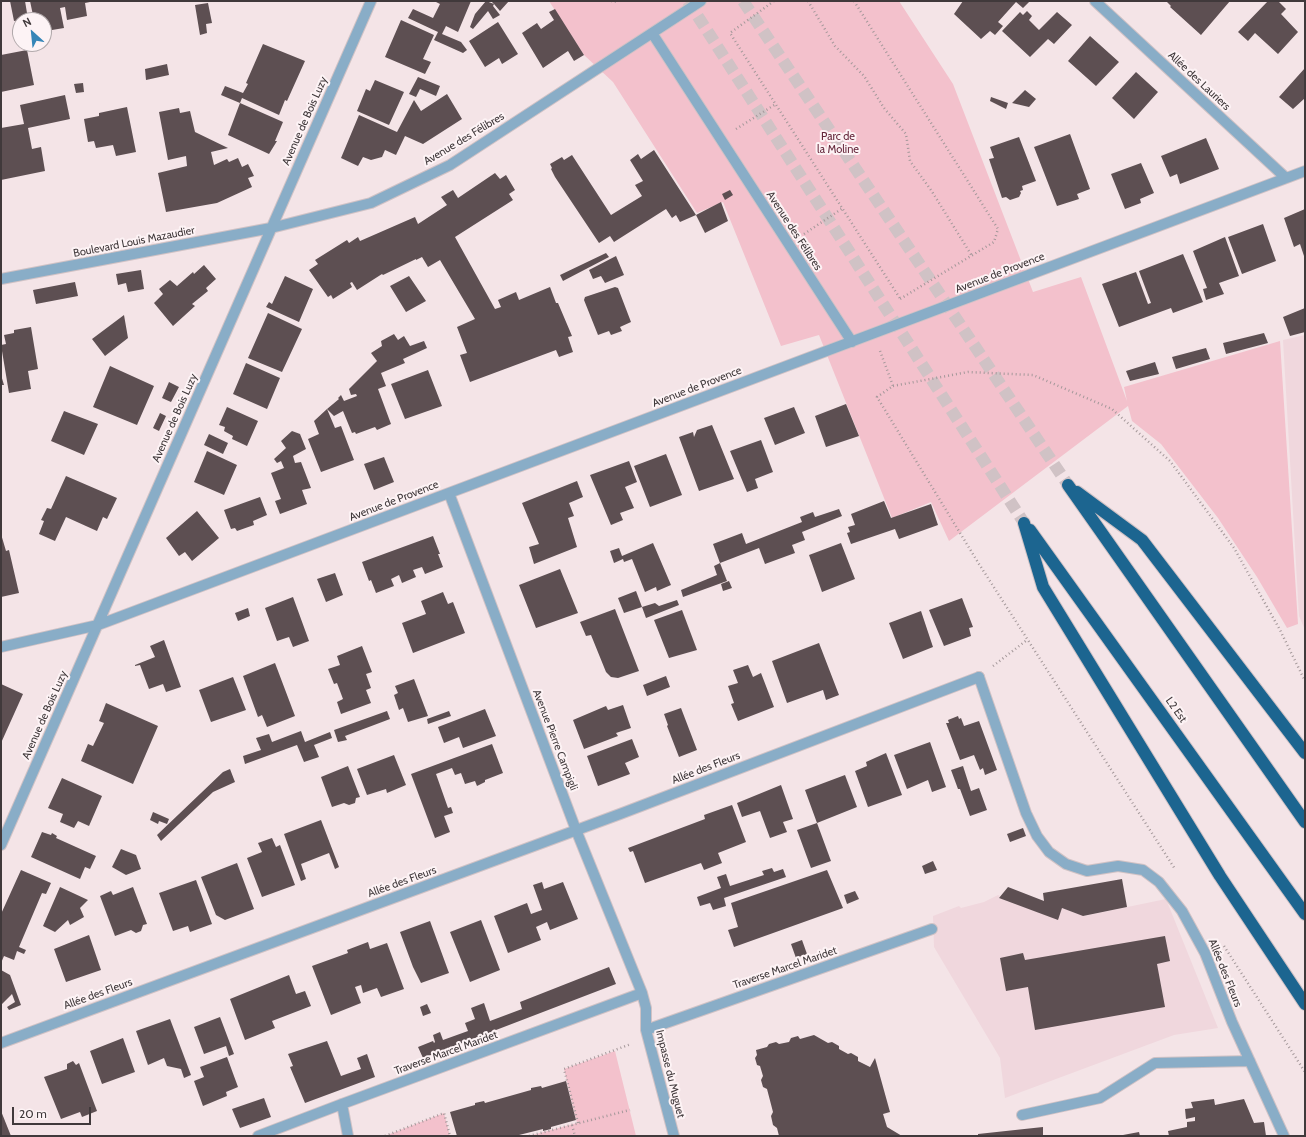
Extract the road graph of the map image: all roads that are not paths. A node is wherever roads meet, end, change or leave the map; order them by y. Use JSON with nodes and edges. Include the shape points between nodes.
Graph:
{"nodes":[{"id":1,"x":372,"y":1,"type":"edge"},
{"id":2,"x":701,"y":1,"type":"edge"},
{"id":3,"x":1095,"y":1,"type":"edge"},
{"id":4,"x":652,"y":33,"type":"junction"},
{"id":5,"x":1305,"y":171,"type":"edge"},
{"id":6,"x":1286,"y":178,"type":"junction"},
{"id":7,"x":271,"y":228,"type":"junction"},
{"id":8,"x":1,"y":279,"type":"edge"},
{"id":9,"x":852,"y":342,"type":"junction"},
{"id":10,"x":449,"y":493,"type":"junction"},
{"id":11,"x":98,"y":625,"type":"junction"},
{"id":12,"x":1,"y":647,"type":"edge"},
{"id":13,"x":1305,"y":753,"type":"edge"},
{"id":14,"x":1305,"y":822,"type":"edge"},
{"id":15,"x":576,"y":830,"type":"junction"},
{"id":16,"x":1,"y":845,"type":"edge"},
{"id":17,"x":1305,"y":914,"type":"edge"},
{"id":18,"x":932,"y":929,"type":"dead end"},
{"id":19,"x":642,"y":993,"type":"junction"},
{"id":20,"x":1305,"y":1004,"type":"edge"},
{"id":21,"x":647,"y":1033,"type":"junction"},
{"id":22,"x":1,"y":1043,"type":"edge"},
{"id":23,"x":1250,"y":1061,"type":"junction"},
{"id":24,"x":342,"y":1104,"type":"junction"},
{"id":25,"x":1022,"y":1115,"type":"dead end"},
{"id":26,"x":258,"y":1136,"type":"edge"},
{"id":27,"x":348,"y":1136,"type":"edge"},
{"id":28,"x":674,"y":1136,"type":"edge"},
{"id":29,"x":1284,"y":1136,"type":"edge"}],
"edges":[{"from":1,"to":7,"type":"street","name":"Avenue de Bois Luzy"},
{"from":2,"to":4,"type":"street","name":"Avenue des Félibres"},
{"from":3,"to":6,"type":"street","name":"Allée des Lauriers"},
{"from":4,"to":7,"type":"street","name":"Avenue des Félibres","via":[[450,164],[371,203]]},
{"from":4,"to":9,"type":"street","name":"Avenue des Félibres"},
{"from":5,"to":6,"type":"street","name":"Avenue de Provence"},
{"from":6,"to":9,"type":"street","name":"Avenue de Provence"},
{"from":7,"to":8,"type":"street","name":"Boulevard Louis Mazaudier"},
{"from":7,"to":11,"type":"street","name":"Avenue de Bois Luzy"},
{"from":9,"to":10,"type":"street","name":"Avenue de Provence"},
{"from":10,"to":11,"type":"street","name":"Avenue de Provence"},
{"from":10,"to":15,"type":"street","name":"Avenue Pierre Campigli"},
{"from":11,"to":12,"type":"street","name":"Avenue de Provence"},
{"from":11,"to":16,"type":"street","name":"Avenue de Bois Luzy"},
{"from":13,"to":14,"type":"highway","via":[[1142,540],[1068,486]]},
{"from":15,"to":19,"type":"street","name":"Avenue Pierre Campigli"},
{"from":15,"to":22,"type":"street","name":"Allée des Fleurs"},
{"from":15,"to":23,"type":"street","name":"Allée des Fleurs","via":[[979,677],[1026,813],[1037,836],[1049,852],[1066,864],[1086,871],[1118,866],[1143,870],[1158,882],[1182,912],[1205,953]]},
{"from":17,"to":20,"type":"highway","name":"L2 Est","via":[[1024,523],[1043,587],[1220,876]]},
{"from":18,"to":21,"type":"street","name":"Traverse Marcel Maridet"},
{"from":19,"to":21,"type":"street","name":"Impasse du Muguet","via":[[646,1008]]},
{"from":19,"to":24,"type":"street","name":"Traverse Marcel Maridet"},
{"from":21,"to":28,"type":"street","name":"Impasse du Muguet"},
{"from":23,"to":25,"type":"street","via":[[1155,1063],[1100,1098]]},
{"from":23,"to":29,"type":"street","name":"Allée des Fleurs"},
{"from":24,"to":26,"type":"street","name":"Traverse Marcel Maridet"},
{"from":24,"to":27,"type":"street"}]}
